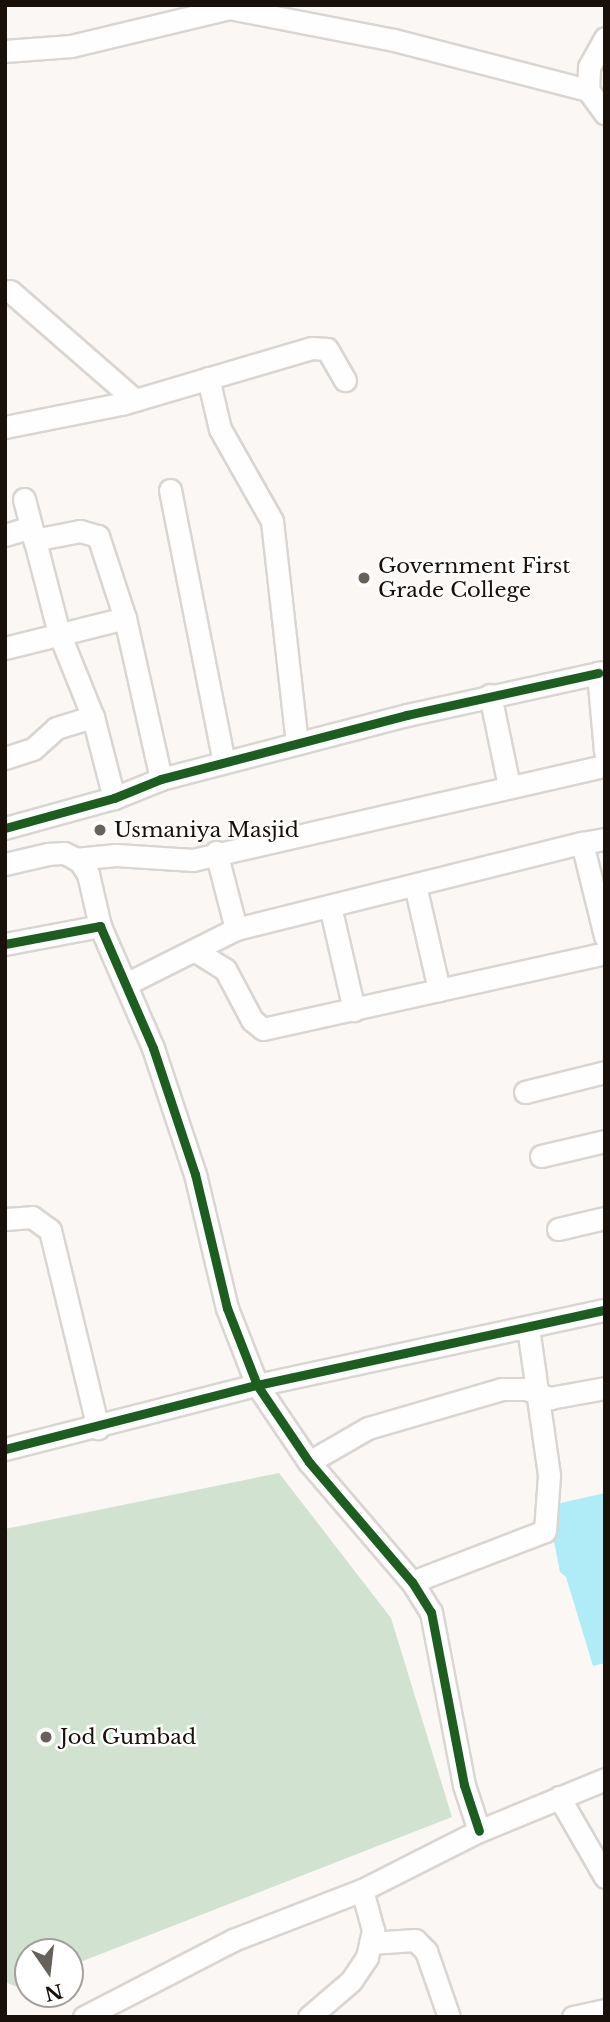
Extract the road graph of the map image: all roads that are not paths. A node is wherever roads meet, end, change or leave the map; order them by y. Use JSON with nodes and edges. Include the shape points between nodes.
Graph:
{"nodes":[{"id":1,"x":605,"y":38,"type":"edge"},
{"id":2,"x":5,"y":51,"type":"edge"},
{"id":3,"x":588,"y":90,"type":"junction"},
{"id":4,"x":605,"y":113,"type":"edge"},
{"id":5,"x":10,"y":291,"type":"dead end"},
{"id":6,"x":208,"y":378,"type":"junction"},
{"id":7,"x":345,"y":380,"type":"dead end"},
{"id":8,"x":135,"y":400,"type":"junction"},
{"id":9,"x":5,"y":427,"type":"edge"},
{"id":10,"x":170,"y":489,"type":"dead end"},
{"id":11,"x":24,"y":499,"type":"dead end"},
{"id":12,"x":32,"y":534,"type":"junction"},
{"id":13,"x":5,"y":535,"type":"edge"},
{"id":14,"x":125,"y":618,"type":"junction"},
{"id":15,"x":59,"y":633,"type":"junction"},
{"id":16,"x":5,"y":648,"type":"edge"},
{"id":17,"x":601,"y":673,"type":"edge"},
{"id":18,"x":491,"y":695,"type":"junction"},
{"id":19,"x":93,"y":717,"type":"junction"},
{"id":20,"x":297,"y":744,"type":"junction"},
{"id":21,"x":604,"y":745,"type":"edge"},
{"id":22,"x":605,"y":752,"type":"edge"},
{"id":23,"x":5,"y":758,"type":"edge"},
{"id":24,"x":224,"y":762,"type":"junction"},
{"id":25,"x":605,"y":766,"type":"edge"},
{"id":26,"x":161,"y":779,"type":"junction"},
{"id":27,"x":509,"y":786,"type":"junction"},
{"id":28,"x":114,"y":797,"type":"junction"},
{"id":29,"x":5,"y":828,"type":"edge"},
{"id":30,"x":605,"y":839,"type":"edge"},
{"id":31,"x":582,"y":844,"type":"junction"},
{"id":32,"x":216,"y":852,"type":"junction"},
{"id":33,"x":75,"y":859,"type":"junction"},
{"id":34,"x":5,"y":864,"type":"edge"},
{"id":35,"x":415,"y":885,"type":"junction"},
{"id":36,"x":330,"y":906,"type":"junction"},
{"id":37,"x":100,"y":926,"type":"junction"},
{"id":38,"x":236,"y":929,"type":"junction"},
{"id":39,"x":605,"y":936,"type":"edge"},
{"id":40,"x":5,"y":944,"type":"edge"},
{"id":41,"x":194,"y":950,"type":"junction"},
{"id":42,"x":605,"y":953,"type":"edge"},
{"id":43,"x":128,"y":983,"type":"junction"},
{"id":44,"x":439,"y":990,"type":"junction"},
{"id":45,"x":354,"y":1010,"type":"junction"},
{"id":46,"x":605,"y":1072,"type":"edge"},
{"id":47,"x":525,"y":1092,"type":"dead end"},
{"id":48,"x":605,"y":1141,"type":"edge"},
{"id":49,"x":541,"y":1156,"type":"dead end"},
{"id":50,"x":605,"y":1218,"type":"edge"},
{"id":51,"x":5,"y":1219,"type":"edge"},
{"id":52,"x":558,"y":1228,"type":"dead end"},
{"id":53,"x":605,"y":1310,"type":"edge"},
{"id":54,"x":528,"y":1328,"type":"junction"},
{"id":55,"x":257,"y":1385,"type":"junction"},
{"id":56,"x":605,"y":1388,"type":"edge"},
{"id":57,"x":538,"y":1394,"type":"junction"},
{"id":58,"x":98,"y":1428,"type":"junction"},
{"id":59,"x":5,"y":1449,"type":"edge"},
{"id":60,"x":309,"y":1462,"type":"junction"},
{"id":61,"x":412,"y":1582,"type":"junction"},
{"id":62,"x":605,"y":1779,"type":"edge"},
{"id":63,"x":559,"y":1797,"type":"junction"},
{"id":64,"x":479,"y":1831,"type":"junction"},
{"id":65,"x":605,"y":1877,"type":"edge"},
{"id":66,"x":362,"y":1889,"type":"junction"},
{"id":67,"x":370,"y":1943,"type":"junction"},
{"id":68,"x":605,"y":2010,"type":"edge"},
{"id":69,"x":84,"y":2017,"type":"edge"},
{"id":70,"x":309,"y":2017,"type":"edge"},
{"id":71,"x":449,"y":2017,"type":"edge"},
{"id":72,"x":573,"y":2017,"type":"edge"}],
"edges":[{"from":1,"to":3,"type":"street","via":[[589,67]]},
{"from":2,"to":3,"type":"street","via":[[71,46],[229,8],[394,40]]},
{"from":3,"to":4,"type":"street"},
{"from":5,"to":8,"type":"street"},
{"from":6,"to":7,"type":"street","via":[[312,348],[327,349]]},
{"from":6,"to":8,"type":"street"},
{"from":6,"to":20,"type":"street","via":[[220,429],[272,521]]},
{"from":8,"to":9,"type":"street"},
{"from":10,"to":24,"type":"street"},
{"from":11,"to":12,"type":"street"},
{"from":12,"to":13,"type":"street"},
{"from":12,"to":14,"type":"street","via":[[80,531],[98,536]]},
{"from":12,"to":15,"type":"street"},
{"from":14,"to":15,"type":"street"},
{"from":14,"to":26,"type":"street"},
{"from":15,"to":16,"type":"street"},
{"from":15,"to":19,"type":"street"},
{"from":17,"to":18,"type":"street"},
{"from":17,"to":21,"type":"street"},
{"from":18,"to":20,"type":"street"},
{"from":18,"to":27,"type":"street"},
{"from":19,"to":23,"type":"street","via":[[56,728],[33,749]]},
{"from":19,"to":28,"type":"street"},
{"from":20,"to":24,"type":"street"},
{"from":21,"to":22,"type":"street"},
{"from":24,"to":26,"type":"street"},
{"from":25,"to":27,"type":"street"},
{"from":26,"to":28,"type":"street"},
{"from":27,"to":32,"type":"street"},
{"from":28,"to":29,"type":"street"},
{"from":30,"to":31,"type":"street"},
{"from":31,"to":35,"type":"street"},
{"from":31,"to":39,"type":"street"},
{"from":32,"to":33,"type":"street","via":[[177,862],[116,855]]},
{"from":32,"to":38,"type":"street"},
{"from":33,"to":34,"type":"street","via":[[64,853],[48,854]]},
{"from":33,"to":37,"type":"street","via":[[88,874]]},
{"from":35,"to":36,"type":"street"},
{"from":35,"to":44,"type":"street"},
{"from":36,"to":38,"type":"street"},
{"from":36,"to":45,"type":"street"},
{"from":37,"to":40,"type":"street"},
{"from":37,"to":43,"type":"street"},
{"from":38,"to":41,"type":"street"},
{"from":41,"to":43,"type":"street"},
{"from":41,"to":45,"type":"street","via":[[225,969],[256,1027],[273,1029]]},
{"from":42,"to":44,"type":"street"},
{"from":43,"to":55,"type":"street","via":[[194,1174],[227,1308]]},
{"from":44,"to":45,"type":"street"},
{"from":46,"to":47,"type":"street"},
{"from":48,"to":49,"type":"street"},
{"from":50,"to":52,"type":"street"},
{"from":51,"to":58,"type":"street","via":[[32,1217],[50,1230]]},
{"from":53,"to":54,"type":"street"},
{"from":54,"to":55,"type":"street"},
{"from":54,"to":57,"type":"street"},
{"from":55,"to":58,"type":"street"},
{"from":55,"to":60,"type":"street"},
{"from":56,"to":57,"type":"street","via":[[550,1398]]},
{"from":57,"to":60,"type":"street","via":[[502,1389],[368,1428]]},
{"from":57,"to":61,"type":"street","via":[[549,1475],[545,1531]]},
{"from":58,"to":59,"type":"street"},
{"from":60,"to":61,"type":"street"},
{"from":61,"to":64,"type":"street","via":[[431,1612],[464,1785]]},
{"from":62,"to":63,"type":"street"},
{"from":63,"to":64,"type":"street"},
{"from":63,"to":65,"type":"street"},
{"from":64,"to":66,"type":"street"},
{"from":66,"to":67,"type":"street","via":[[373,1930]]},
{"from":66,"to":69,"type":"street","via":[[233,1940]]},
{"from":67,"to":70,"type":"street","via":[[367,1957],[351,1981]]},
{"from":67,"to":71,"type":"street","via":[[415,1940],[426,1951]]},
{"from":68,"to":72,"type":"street"}]}
